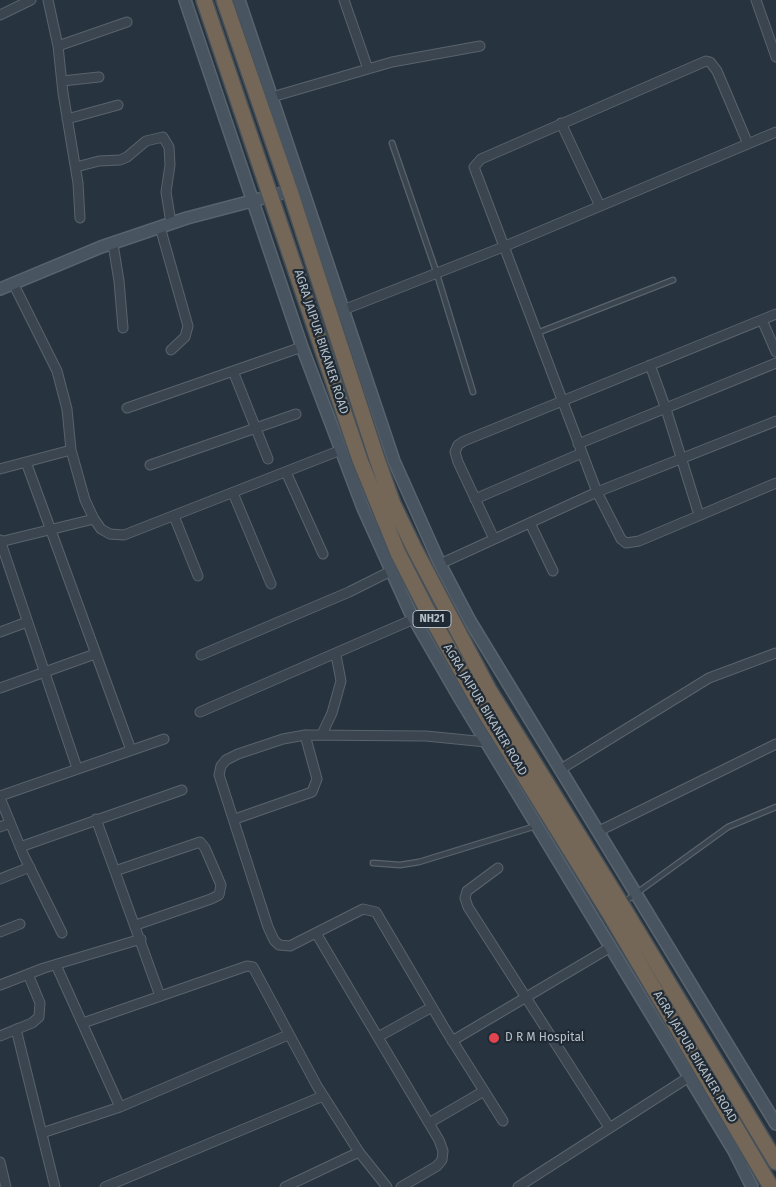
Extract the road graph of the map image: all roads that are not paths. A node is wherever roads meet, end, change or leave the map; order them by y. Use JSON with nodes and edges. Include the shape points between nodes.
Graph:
{"nodes":[{"id":1,"x":31,"y":0,"type":"edge"},
{"id":2,"x":48,"y":0,"type":"edge"},
{"id":3,"x":185,"y":0,"type":"edge"},
{"id":4,"x":204,"y":0,"type":"edge"},
{"id":5,"x":224,"y":0,"type":"edge"},
{"id":6,"x":239,"y":0,"type":"edge"},
{"id":7,"x":344,"y":0,"type":"edge"},
{"id":8,"x":756,"y":0,"type":"edge"},
{"id":9,"x":0,"y":15,"type":"edge"},
{"id":10,"x":128,"y":22,"type":"dead end"},
{"id":11,"x":774,"y":43,"type":"edge"},
{"id":12,"x":58,"y":46,"type":"junction"},
{"id":13,"x":480,"y":46,"type":"dead end"},
{"id":14,"x":776,"y":57,"type":"edge"},
{"id":15,"x":368,"y":69,"type":"junction"},
{"id":16,"x":99,"y":77,"type":"dead end"},
{"id":17,"x":62,"y":81,"type":"junction"},
{"id":18,"x":272,"y":97,"type":"junction"},
{"id":19,"x":118,"y":105,"type":"dead end"},
{"id":20,"x":67,"y":119,"type":"junction"},
{"id":21,"x":561,"y":123,"type":"junction"},
{"id":22,"x":776,"y":132,"type":"edge"},
{"id":23,"x":392,"y":143,"type":"dead end"},
{"id":24,"x":748,"y":144,"type":"junction"},
{"id":25,"x":76,"y":167,"type":"junction"},
{"id":26,"x":290,"y":191,"type":"junction"},
{"id":27,"x":272,"y":197,"type":"junction"},
{"id":28,"x":254,"y":201,"type":"junction"},
{"id":29,"x":600,"y":206,"type":"junction"},
{"id":30,"x":80,"y":218,"type":"dead end"},
{"id":31,"x":165,"y":225,"type":"junction"},
{"id":32,"x":113,"y":244,"type":"junction"},
{"id":33,"x":503,"y":247,"type":"junction"},
{"id":34,"x":436,"y":271,"type":"junction"},
{"id":35,"x":324,"y":275,"type":"junction"},
{"id":36,"x":673,"y":280,"type":"dead end"},
{"id":37,"x":13,"y":283,"type":"junction"},
{"id":38,"x":0,"y":289,"type":"edge"},
{"id":39,"x":343,"y":310,"type":"junction"},
{"id":40,"x":776,"y":314,"type":"edge"},
{"id":41,"x":762,"y":320,"type":"junction"},
{"id":42,"x":124,"y":328,"type":"dead end"},
{"id":43,"x":537,"y":333,"type":"junction"},
{"id":44,"x":302,"y":347,"type":"junction"},
{"id":45,"x":171,"y":350,"type":"dead end"},
{"id":46,"x":776,"y":352,"type":"edge"},
{"id":47,"x":776,"y":363,"type":"edge"},
{"id":48,"x":650,"y":365,"type":"junction"},
{"id":49,"x":233,"y":371,"type":"junction"},
{"id":50,"x":472,"y":392,"type":"dead end"},
{"id":51,"x":562,"y":401,"type":"junction"},
{"id":52,"x":127,"y":408,"type":"dead end"},
{"id":53,"x":666,"y":409,"type":"junction"},
{"id":54,"x":296,"y":414,"type":"dead end"},
{"id":55,"x":776,"y":421,"type":"edge"},
{"id":56,"x":254,"y":427,"type":"junction"},
{"id":57,"x":578,"y":444,"type":"junction"},
{"id":58,"x":71,"y":450,"type":"junction"},
{"id":59,"x":341,"y":450,"type":"junction"},
{"id":60,"x":582,"y":453,"type":"junction"},
{"id":61,"x":268,"y":459,"type":"dead end"},
{"id":62,"x":681,"y":459,"type":"junction"},
{"id":63,"x":26,"y":462,"type":"junction"},
{"id":64,"x":150,"y":465,"type":"dead end"},
{"id":65,"x":0,"y":469,"type":"edge"},
{"id":66,"x":286,"y":472,"type":"junction"},
{"id":67,"x":776,"y":483,"type":"edge"},
{"id":68,"x":597,"y":492,"type":"junction"},
{"id":69,"x":233,"y":493,"type":"junction"},
{"id":70,"x":475,"y":499,"type":"junction"},
{"id":71,"x":699,"y":515,"type":"junction"},
{"id":72,"x":174,"y":516,"type":"junction"},
{"id":73,"x":94,"y":518,"type":"junction"},
{"id":74,"x":530,"y":522,"type":"junction"},
{"id":75,"x":51,"y":531,"type":"junction"},
{"id":76,"x":494,"y":539,"type":"junction"},
{"id":77,"x":0,"y":541,"type":"edge"},
{"id":78,"x":323,"y":554,"type":"dead end"},
{"id":79,"x":440,"y":564,"type":"junction"},
{"id":80,"x":392,"y":571,"type":"junction"},
{"id":81,"x":553,"y":571,"type":"dead end"},
{"id":82,"x":4,"y":572,"type":"edge"},
{"id":83,"x":198,"y":576,"type":"dead end"},
{"id":84,"x":270,"y":584,"type":"dead end"},
{"id":85,"x":414,"y":619,"type":"junction"},
{"id":86,"x":27,"y":622,"type":"junction"},
{"id":87,"x":0,"y":632,"type":"edge"},
{"id":88,"x":776,"y":653,"type":"edge"},
{"id":89,"x":95,"y":654,"type":"junction"},
{"id":90,"x":201,"y":655,"type":"dead end"},
{"id":91,"x":336,"y":655,"type":"junction"},
{"id":92,"x":44,"y":672,"type":"junction"},
{"id":93,"x":0,"y":688,"type":"edge"},
{"id":94,"x":200,"y":712,"type":"dead end"},
{"id":95,"x":322,"y":734,"type":"junction"},
{"id":96,"x":305,"y":735,"type":"junction"},
{"id":97,"x":164,"y":739,"type":"dead end"},
{"id":98,"x":486,"y":742,"type":"junction"},
{"id":99,"x":776,"y":744,"type":"edge"},
{"id":100,"x":130,"y":750,"type":"junction"},
{"id":101,"x":77,"y":768,"type":"junction"},
{"id":102,"x":561,"y":769,"type":"junction"},
{"id":103,"x":182,"y":790,"type":"dead end"},
{"id":104,"x":0,"y":797,"type":"edge"},
{"id":105,"x":776,"y":807,"type":"edge"},
{"id":106,"x":234,"y":818,"type":"junction"},
{"id":107,"x":96,"y":819,"type":"junction"},
{"id":108,"x":10,"y":823,"type":"junction"},
{"id":109,"x":537,"y":826,"type":"junction"},
{"id":110,"x":0,"y":827,"type":"edge"},
{"id":111,"x":599,"y":831,"type":"junction"},
{"id":112,"x":20,"y":847,"type":"junction"},
{"id":113,"x":373,"y":863,"type":"dead end"},
{"id":114,"x":30,"y":867,"type":"junction"},
{"id":115,"x":498,"y":868,"type":"dead end"},
{"id":116,"x":115,"y":871,"type":"junction"},
{"id":117,"x":0,"y":880,"type":"edge"},
{"id":118,"x":638,"y":894,"type":"junction"},
{"id":119,"x":621,"y":904,"type":"junction"},
{"id":120,"x":20,"y":924,"type":"dead end"},
{"id":121,"x":136,"y":925,"type":"junction"},
{"id":122,"x":0,"y":932,"type":"edge"},
{"id":123,"x":316,"y":933,"type":"junction"},
{"id":124,"x":62,"y":934,"type":"dead end"},
{"id":125,"x":141,"y":940,"type":"junction"},
{"id":126,"x":610,"y":947,"type":"junction"},
{"id":127,"x":56,"y":965,"type":"junction"},
{"id":128,"x":28,"y":974,"type":"junction"},
{"id":129,"x":0,"y":985,"type":"edge"},
{"id":130,"x":160,"y":996,"type":"junction"},
{"id":131,"x":524,"y":998,"type":"junction"},
{"id":132,"x":432,"y":1007,"type":"junction"},
{"id":133,"x":83,"y":1024,"type":"junction"},
{"id":134,"x":16,"y":1029,"type":"junction"},
{"id":135,"x":288,"y":1034,"type":"junction"},
{"id":136,"x":0,"y":1036,"type":"edge"},
{"id":137,"x":378,"y":1038,"type":"junction"},
{"id":138,"x":452,"y":1041,"type":"junction"},
{"id":139,"x":689,"y":1077,"type":"junction"},
{"id":140,"x":484,"y":1092,"type":"junction"},
{"id":141,"x":323,"y":1096,"type":"junction"},
{"id":142,"x":120,"y":1107,"type":"junction"},
{"id":143,"x":502,"y":1121,"type":"dead end"},
{"id":144,"x":429,"y":1123,"type":"junction"},
{"id":145,"x":776,"y":1124,"type":"edge"},
{"id":146,"x":608,"y":1127,"type":"junction"},
{"id":147,"x":42,"y":1133,"type":"junction"},
{"id":148,"x":359,"y":1152,"type":"junction"},
{"id":149,"x":743,"y":1153,"type":"junction"},
{"id":150,"x":0,"y":1162,"type":"edge"},
{"id":151,"x":776,"y":1162,"type":"edge"},
{"id":152,"x":404,"y":1185,"type":"edge"},
{"id":153,"x":6,"y":1187,"type":"edge"},
{"id":154,"x":55,"y":1187,"type":"edge"},
{"id":155,"x":105,"y":1187,"type":"edge"},
{"id":156,"x":285,"y":1187,"type":"edge"},
{"id":157,"x":387,"y":1187,"type":"edge"},
{"id":158,"x":518,"y":1187,"type":"edge"},
{"id":159,"x":752,"y":1187,"type":"edge"},
{"id":160,"x":771,"y":1187,"type":"edge"}],
"edges":[{"from":1,"to":9,"type":"street"},
{"from":2,"to":12,"type":"street"},
{"from":3,"to":28,"type":"street"},
{"from":4,"to":27,"type":"highway","name":"AGRA JAIPUR BIKANER ROAD","number":"NH21"},
{"from":5,"to":26,"type":"highway","name":"AGRA JAIPUR BIKANER ROAD","number":"NH21"},
{"from":6,"to":18,"type":"street"},
{"from":7,"to":15,"type":"street"},
{"from":8,"to":11,"type":"street"},
{"from":10,"to":12,"type":"street"},
{"from":11,"to":14,"type":"street"},
{"from":12,"to":17,"type":"street"},
{"from":13,"to":15,"type":"street"},
{"from":15,"to":18,"type":"street"},
{"from":16,"to":17,"type":"street"},
{"from":17,"to":20,"type":"street"},
{"from":18,"to":35,"type":"street"},
{"from":19,"to":20,"type":"street"},
{"from":20,"to":25,"type":"street"},
{"from":21,"to":24,"type":"street","via":[[706,61],[717,70]]},
{"from":21,"to":29,"type":"street"},
{"from":21,"to":33,"type":"street","via":[[475,164],[475,173]]},
{"from":22,"to":24,"type":"street"},
{"from":23,"to":34,"type":"lane"},
{"from":24,"to":29,"type":"street"},
{"from":25,"to":30,"type":"street"},
{"from":25,"to":31,"type":"street","via":[[120,160],[146,141],[163,137],[168,147],[170,166]]},
{"from":26,"to":27,"type":"street"},
{"from":26,"to":35,"type":"highway","name":"AGRA JAIPUR BIKANER ROAD","number":"NH21"},
{"from":27,"to":28,"type":"street"},
{"from":27,"to":149,"type":"highway","name":"AGRA JAIPUR BIKANER ROAD","number":"NH21","via":[[360,460],[426,608],[478,701],[611,916]]},
{"from":28,"to":31,"type":"street"},
{"from":28,"to":44,"type":"street"},
{"from":29,"to":33,"type":"street"},
{"from":31,"to":32,"type":"street"},
{"from":31,"to":45,"type":"street","via":[[188,326],[185,337]]},
{"from":32,"to":37,"type":"street"},
{"from":32,"to":42,"type":"street"},
{"from":33,"to":34,"type":"street"},
{"from":33,"to":43,"type":"street"},
{"from":34,"to":39,"type":"street"},
{"from":34,"to":50,"type":"lane"},
{"from":35,"to":39,"type":"street"},
{"from":35,"to":119,"type":"highway","name":"AGRA JAIPUR BIKANER ROAD","number":"NH21","via":[[393,504],[489,690]]},
{"from":36,"to":43,"type":"lane"},
{"from":37,"to":38,"type":"street"},
{"from":37,"to":58,"type":"street","via":[[56,371],[67,409]]},
{"from":39,"to":79,"type":"street","via":[[394,460]]},
{"from":40,"to":41,"type":"street"},
{"from":41,"to":46,"type":"street"},
{"from":41,"to":48,"type":"street"},
{"from":43,"to":51,"type":"street"},
{"from":44,"to":49,"type":"street"},
{"from":44,"to":59,"type":"street"},
{"from":47,"to":53,"type":"street"},
{"from":48,"to":51,"type":"street"},
{"from":48,"to":53,"type":"street"},
{"from":49,"to":52,"type":"street"},
{"from":49,"to":56,"type":"street"},
{"from":51,"to":57,"type":"street"},
{"from":51,"to":70,"type":"street","via":[[458,445],[455,452],[458,462]]},
{"from":53,"to":57,"type":"street"},
{"from":53,"to":62,"type":"street"},
{"from":54,"to":56,"type":"street"},
{"from":55,"to":62,"type":"street"},
{"from":56,"to":61,"type":"street"},
{"from":56,"to":64,"type":"street"},
{"from":57,"to":60,"type":"street"},
{"from":58,"to":63,"type":"street"},
{"from":58,"to":73,"type":"street","via":[[84,500]]},
{"from":59,"to":66,"type":"street"},
{"from":59,"to":80,"type":"street"},
{"from":60,"to":68,"type":"street"},
{"from":60,"to":70,"type":"street"},
{"from":62,"to":68,"type":"street"},
{"from":62,"to":71,"type":"street"},
{"from":63,"to":65,"type":"street"},
{"from":63,"to":75,"type":"street"},
{"from":66,"to":69,"type":"street"},
{"from":66,"to":78,"type":"street"},
{"from":67,"to":71,"type":"street"},
{"from":68,"to":71,"type":"street","via":[[614,530],[626,543],[639,541]]},
{"from":68,"to":74,"type":"street"},
{"from":69,"to":72,"type":"street"},
{"from":69,"to":84,"type":"street"},
{"from":70,"to":76,"type":"street"},
{"from":72,"to":73,"type":"street","via":[[124,535],[110,534]]},
{"from":72,"to":83,"type":"street"},
{"from":73,"to":75,"type":"street"},
{"from":74,"to":76,"type":"street"},
{"from":74,"to":81,"type":"street"},
{"from":75,"to":77,"type":"street"},
{"from":75,"to":89,"type":"street"},
{"from":76,"to":79,"type":"street"},
{"from":77,"to":82,"type":"street"},
{"from":79,"to":102,"type":"street","via":[[470,621]]},
{"from":80,"to":85,"type":"street"},
{"from":80,"to":90,"type":"street"},
{"from":82,"to":86,"type":"street"},
{"from":85,"to":91,"type":"street"},
{"from":85,"to":98,"type":"street"},
{"from":86,"to":87,"type":"street"},
{"from":86,"to":92,"type":"street"},
{"from":88,"to":102,"type":"street","via":[[709,678]]},
{"from":89,"to":92,"type":"street"},
{"from":89,"to":100,"type":"street"},
{"from":91,"to":94,"type":"street"},
{"from":91,"to":95,"type":"street","via":[[341,681]]},
{"from":92,"to":93,"type":"street"},
{"from":92,"to":101,"type":"street"},
{"from":95,"to":96,"type":"street"},
{"from":95,"to":98,"type":"street","via":[[426,736]]},
{"from":96,"to":106,"type":"street","via":[[317,779],[312,792]]},
{"from":96,"to":106,"type":"street","via":[[283,739],[226,760],[219,774]]},
{"from":97,"to":100,"type":"street"},
{"from":98,"to":109,"type":"street"},
{"from":99,"to":111,"type":"street"},
{"from":100,"to":101,"type":"street"},
{"from":101,"to":104,"type":"street"},
{"from":102,"to":111,"type":"street"},
{"from":103,"to":107,"type":"street"},
{"from":104,"to":108,"type":"street"},
{"from":105,"to":118,"type":"lane","via":[[728,827]]},
{"from":106,"to":123,"type":"street","via":[[274,940],[279,945],[290,946]]},
{"from":107,"to":112,"type":"street"},
{"from":107,"to":116,"type":"street"},
{"from":108,"to":110,"type":"street"},
{"from":108,"to":112,"type":"street"},
{"from":109,"to":113,"type":"lane","via":[[419,862],[400,866]]},
{"from":109,"to":126,"type":"street"},
{"from":111,"to":118,"type":"street"},
{"from":112,"to":114,"type":"street"},
{"from":114,"to":117,"type":"street"},
{"from":114,"to":124,"type":"street"},
{"from":115,"to":131,"type":"street","via":[[473,885],[465,898]]},
{"from":116,"to":121,"type":"street"},
{"from":116,"to":121,"type":"street","via":[[200,842],[221,885],[219,895],[211,899]]},
{"from":118,"to":119,"type":"lane"},
{"from":118,"to":145,"type":"street"},
{"from":119,"to":151,"type":"highway","name":"AGRA JAIPUR BIKANER ROAD","number":"NH21"},
{"from":120,"to":122,"type":"street"},
{"from":121,"to":125,"type":"street"},
{"from":123,"to":132,"type":"street","via":[[363,909],[376,912]]},
{"from":123,"to":137,"type":"street"},
{"from":125,"to":127,"type":"street"},
{"from":125,"to":130,"type":"street"},
{"from":126,"to":131,"type":"street"},
{"from":126,"to":139,"type":"street"},
{"from":127,"to":128,"type":"street"},
{"from":127,"to":133,"type":"street"},
{"from":128,"to":129,"type":"street"},
{"from":128,"to":134,"type":"street","via":[[41,1010],[32,1023]]},
{"from":130,"to":133,"type":"street"},
{"from":130,"to":135,"type":"street","via":[[247,966],[253,967]]},
{"from":131,"to":138,"type":"street"},
{"from":131,"to":146,"type":"street"},
{"from":132,"to":137,"type":"street"},
{"from":132,"to":138,"type":"street"},
{"from":133,"to":142,"type":"street"},
{"from":134,"to":136,"type":"street"},
{"from":134,"to":147,"type":"street"},
{"from":135,"to":141,"type":"street"},
{"from":135,"to":142,"type":"street"},
{"from":137,"to":144,"type":"street"},
{"from":138,"to":140,"type":"street"},
{"from":139,"to":146,"type":"street"},
{"from":139,"to":149,"type":"street"},
{"from":140,"to":143,"type":"street"},
{"from":140,"to":144,"type":"street"},
{"from":141,"to":148,"type":"street"},
{"from":141,"to":155,"type":"street"},
{"from":142,"to":147,"type":"street"},
{"from":144,"to":152,"type":"street","via":[[443,1151],[442,1160]]},
{"from":146,"to":158,"type":"street"},
{"from":147,"to":154,"type":"street"},
{"from":148,"to":156,"type":"street"},
{"from":148,"to":157,"type":"street"},
{"from":149,"to":159,"type":"street"},
{"from":149,"to":160,"type":"highway","name":"AGRA JAIPUR BIKANER ROAD","number":"NH21"},
{"from":150,"to":153,"type":"street"}]}
